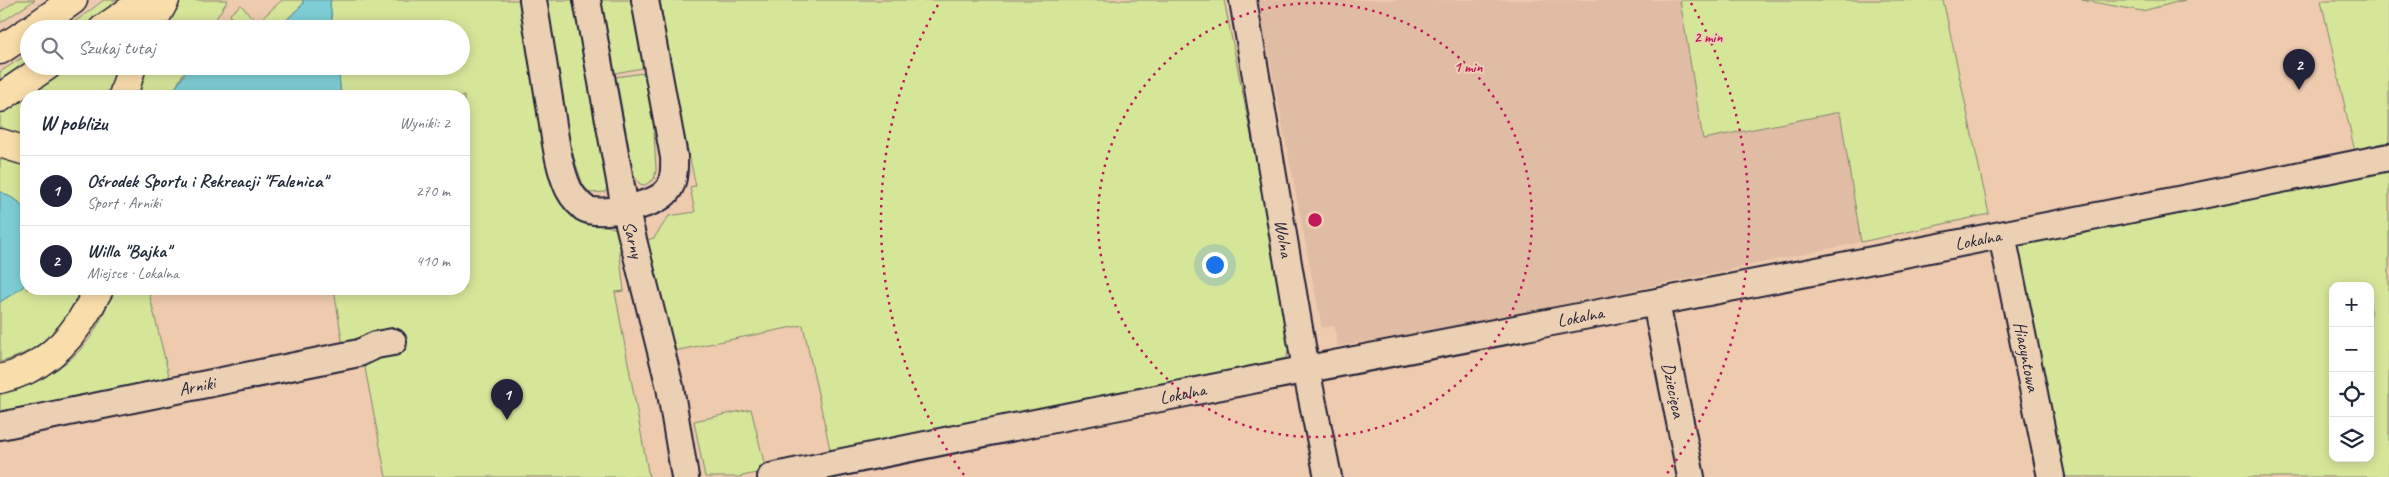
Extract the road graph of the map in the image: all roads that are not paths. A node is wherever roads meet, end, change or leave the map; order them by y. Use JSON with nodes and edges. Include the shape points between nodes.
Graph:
{"nodes":[{"id":1,"x":73,"y":0,"type":"edge"},
{"id":2,"x":144,"y":0,"type":"edge"},
{"id":3,"x":165,"y":0,"type":"edge"},
{"id":4,"x":533,"y":0,"type":"edge"},
{"id":5,"x":587,"y":0,"type":"edge"},
{"id":6,"x":644,"y":0,"type":"edge"},
{"id":7,"x":1243,"y":0,"type":"edge"},
{"id":8,"x":45,"y":20,"type":"edge"},
{"id":9,"x":116,"y":20,"type":"edge"},
{"id":10,"x":153,"y":20,"type":"edge"},
{"id":11,"x":20,"y":37,"type":"edge"},
{"id":12,"x":0,"y":50,"type":"edge"},
{"id":13,"x":34,"y":75,"type":"edge"},
{"id":14,"x":129,"y":75,"type":"edge"},
{"id":15,"x":125,"y":90,"type":"edge"},
{"id":16,"x":0,"y":98,"type":"edge"},
{"id":17,"x":0,"y":143,"type":"edge"},
{"id":18,"x":20,"y":149,"type":"edge"},
{"id":19,"x":2389,"y":157,"type":"edge"},
{"id":20,"x":625,"y":208,"type":"junction"},
{"id":21,"x":2002,"y":235,"type":"junction"},
{"id":22,"x":95,"y":295,"type":"edge"},
{"id":23,"x":1656,"y":303,"type":"junction"},
{"id":24,"x":393,"y":342,"type":"dead end"},
{"id":25,"x":1306,"y":369,"type":"junction"},
{"id":26,"x":0,"y":379,"type":"edge"},
{"id":27,"x":0,"y":426,"type":"edge"},
{"id":28,"x":686,"y":477,"type":"edge"},
{"id":29,"x":771,"y":477,"type":"edge"},
{"id":30,"x":1328,"y":477,"type":"edge"},
{"id":31,"x":1691,"y":477,"type":"edge"},
{"id":32,"x":2051,"y":477,"type":"edge"}],
"edges":[{"from":1,"to":8,"type":"main road"},
{"from":2,"to":9,"type":"main road"},
{"from":3,"to":10,"type":"main road"},
{"from":4,"to":20,"type":"street","via":[[551,116],[566,185],[584,208],[591,211]]},
{"from":5,"to":20,"type":"street","name":"Sarny"},
{"from":6,"to":20,"type":"street","via":[[674,156],[674,173],[671,186],[662,198]]},
{"from":7,"to":25,"type":"street","name":"Wolna"},
{"from":11,"to":12,"type":"main road"},
{"from":13,"to":16,"type":"main road"},
{"from":14,"to":15,"type":"main road"},
{"from":17,"to":18,"type":"main road"},
{"from":19,"to":21,"type":"street","name":"Lokalna"},
{"from":20,"to":28,"type":"street","name":"Sarny","via":[[670,387]]},
{"from":21,"to":23,"type":"street","name":"Lokalna"},
{"from":21,"to":32,"type":"street","name":"Hiacyntowa"},
{"from":22,"to":26,"type":"main road","via":[[77,329],[47,359],[20,374]]},
{"from":23,"to":25,"type":"street","name":"Lokalna"},
{"from":23,"to":31,"type":"street","name":"Dziecięca"},
{"from":24,"to":27,"type":"street","name":"Arniki","via":[[376,344],[358,353]]},
{"from":25,"to":29,"type":"street","name":"Lokalna"},
{"from":25,"to":30,"type":"street","name":"Wolna"}]}
